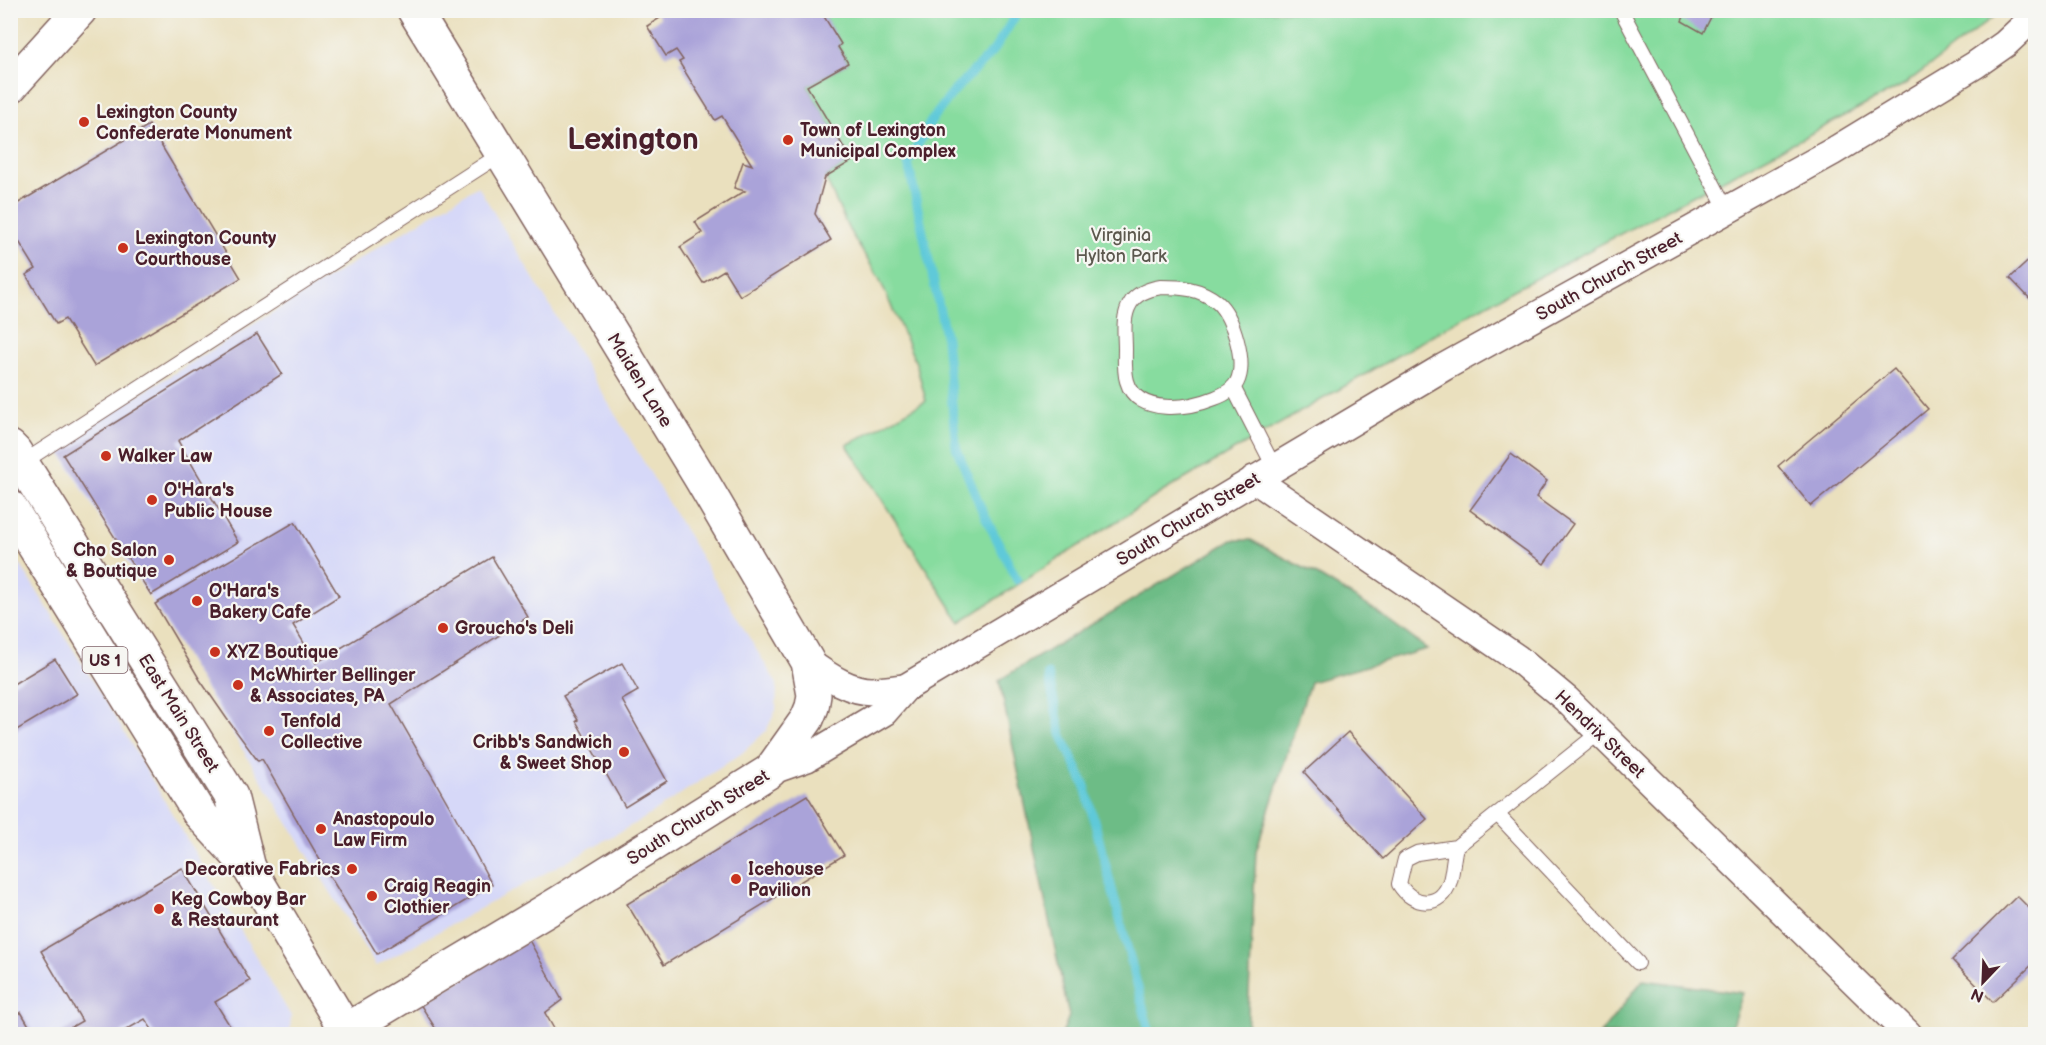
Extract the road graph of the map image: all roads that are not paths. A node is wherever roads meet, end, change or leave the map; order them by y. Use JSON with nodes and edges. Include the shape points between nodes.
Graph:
{"nodes":[{"id":1,"x":80,"y":10,"type":"edge"},
{"id":2,"x":414,"y":10,"type":"edge"},
{"id":3,"x":1621,"y":10,"type":"edge"},
{"id":4,"x":2036,"y":15,"type":"edge"},
{"id":5,"x":10,"y":87,"type":"edge"},
{"id":6,"x":501,"y":154,"type":"junction"},
{"id":7,"x":1727,"y":210,"type":"junction"},
{"id":8,"x":1233,"y":387,"type":"junction"},
{"id":9,"x":16,"y":455,"type":"edge"},
{"id":10,"x":1264,"y":474,"type":"junction"},
{"id":11,"x":10,"y":507,"type":"edge"},
{"id":12,"x":808,"y":662,"type":"junction"},
{"id":13,"x":905,"y":688,"type":"junction"},
{"id":14,"x":1599,"y":732,"type":"junction"},
{"id":15,"x":770,"y":771,"type":"junction"},
{"id":16,"x":1498,"y":815,"type":"junction"},
{"id":17,"x":1456,"y":847,"type":"junction"},
{"id":18,"x":248,"y":866,"type":"junction"},
{"id":19,"x":1638,"y":963,"type":"dead end"},
{"id":20,"x":345,"y":1033,"type":"edge"},
{"id":21,"x":1908,"y":1035,"type":"edge"}],
"edges":[{"from":1,"to":5,"type":"main road"},
{"from":2,"to":6,"type":"main road","name":"Maiden Lane"},
{"from":3,"to":7,"type":"lane"},
{"from":4,"to":7,"type":"street","name":"South Church Street","via":[[2005,44],[1945,84]]},
{"from":6,"to":9,"type":"lane"},
{"from":6,"to":12,"type":"main road","name":"Maiden Lane","via":[[701,479]]},
{"from":7,"to":10,"type":"street","name":"South Church Street"},
{"from":8,"to":8,"type":"lane","via":[[1240,372],[1237,339],[1227,312],[1216,301],[1198,290],[1161,286],[1149,289],[1130,303],[1125,323],[1127,383],[1141,398],[1160,408],[1170,408],[1213,400]]},
{"from":8,"to":10,"type":"lane"},
{"from":9,"to":18,"type":"main road","name":"East Main Street","via":[[231,796]]},
{"from":10,"to":13,"type":"street","name":"South Church Street"},
{"from":10,"to":14,"type":"street","name":"Hendrix Street","via":[[1437,605],[1518,659]]},
{"from":11,"to":18,"type":"main road","name":"East Main Street","number":"US 1","via":[[199,813]]},
{"from":12,"to":13,"type":"street","name":"Maiden Lane","via":[[853,688]]},
{"from":12,"to":15,"type":"main road","via":[[814,695],[812,707]]},
{"from":13,"to":15,"type":"street","name":"South Church Street","via":[[884,712],[807,758]]},
{"from":14,"to":16,"type":"lane"},
{"from":14,"to":21,"type":"street","name":"Hendrix Street"},
{"from":15,"to":20,"type":"main road","name":"South Church Street"},
{"from":16,"to":17,"type":"lane"},
{"from":16,"to":19,"type":"lane"},
{"from":17,"to":17,"type":"lane","via":[[1404,859],[1400,884],[1405,894],[1428,903],[1441,896],[1450,881]]},
{"from":18,"to":20,"type":"main road","name":"East Main Street","number":"US 1"}]}
